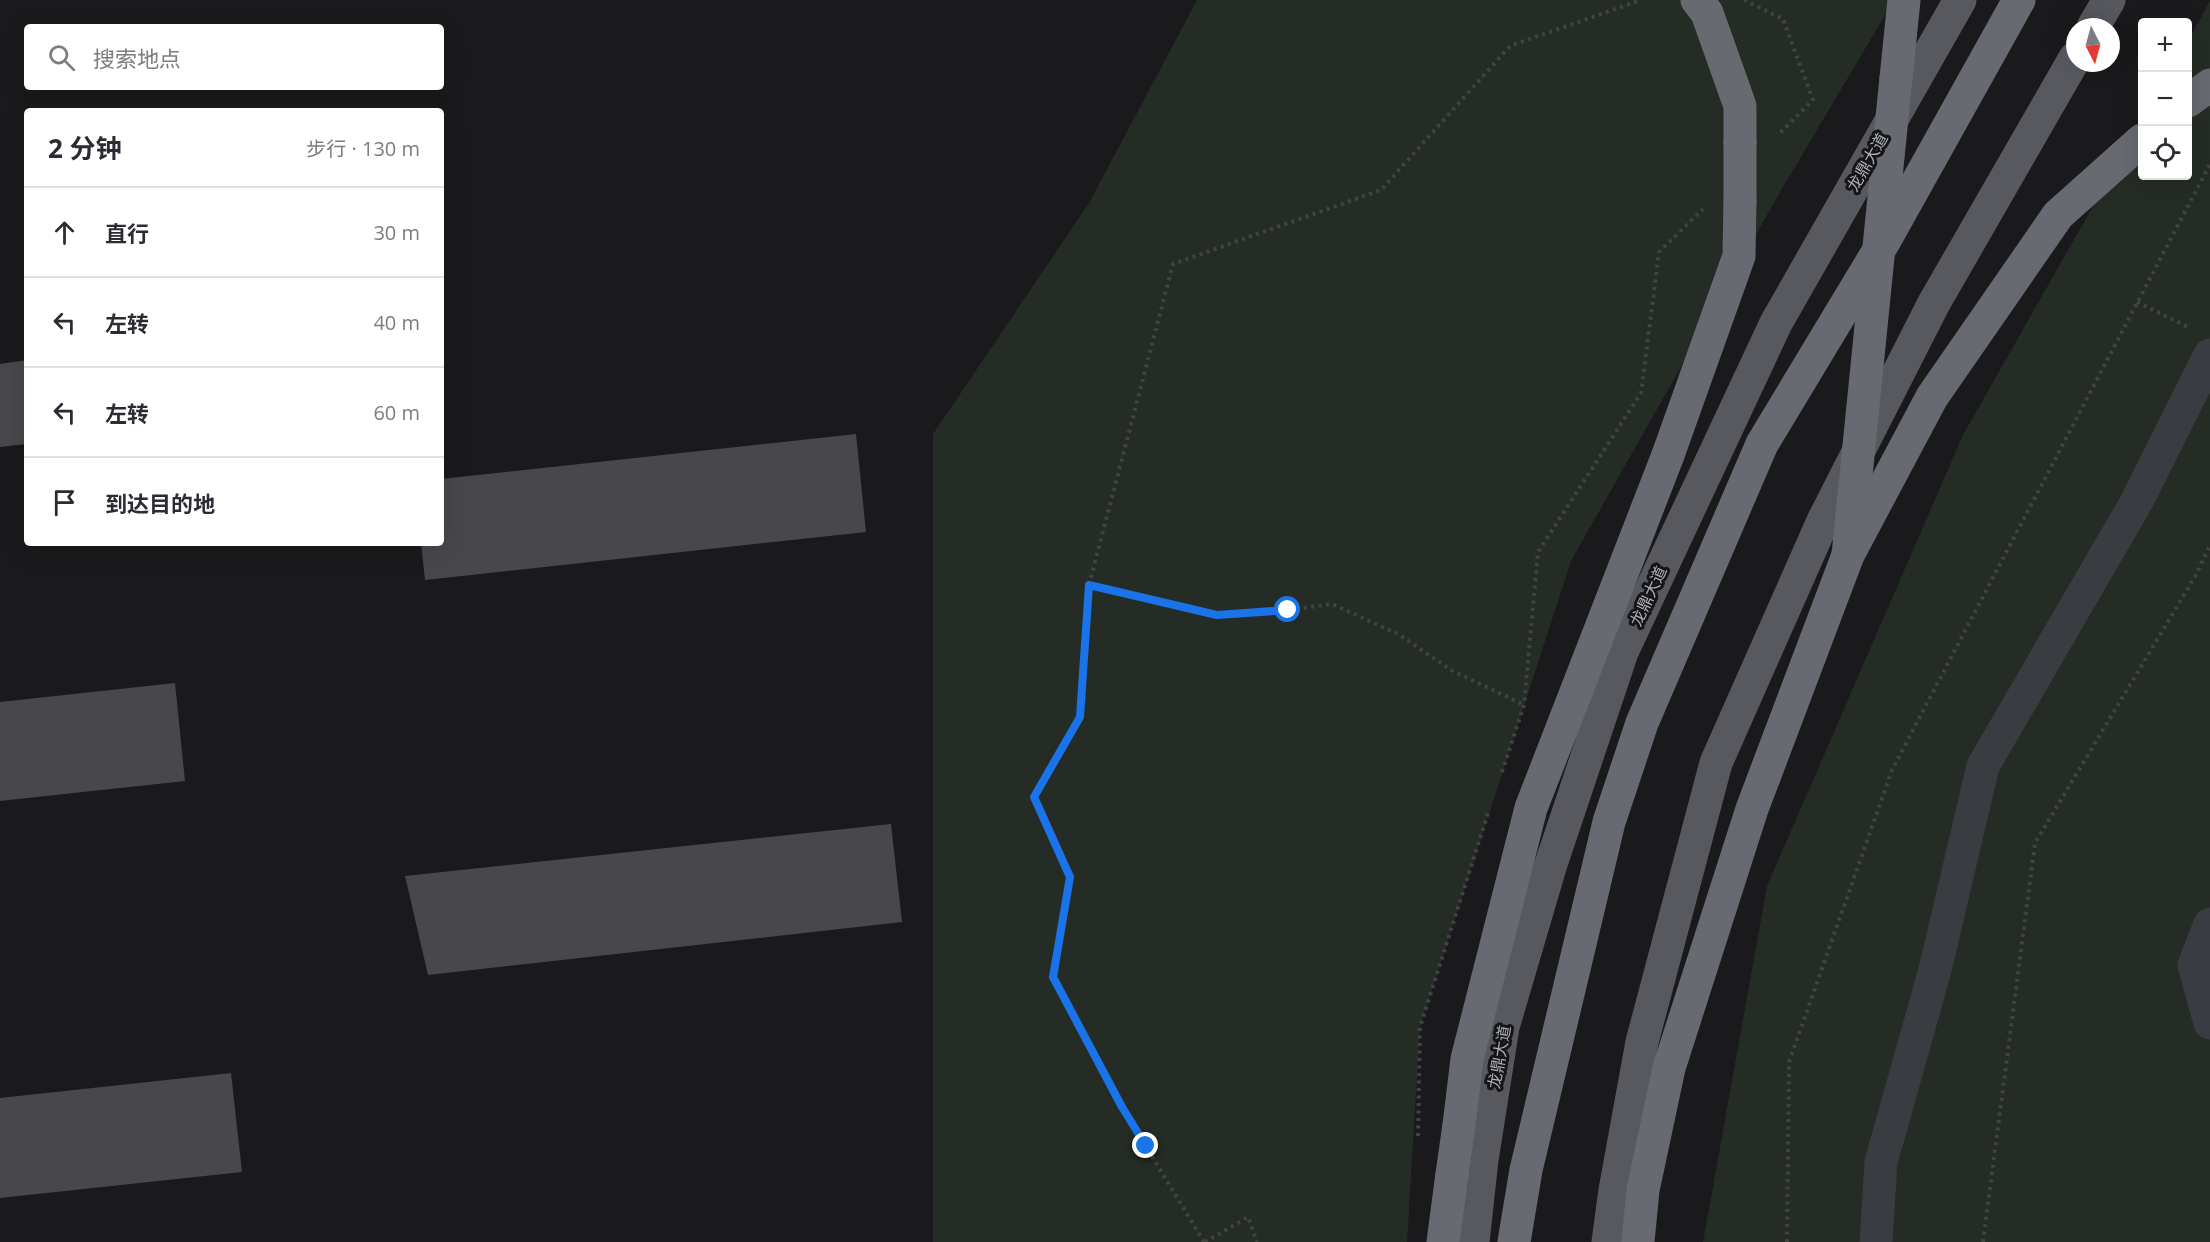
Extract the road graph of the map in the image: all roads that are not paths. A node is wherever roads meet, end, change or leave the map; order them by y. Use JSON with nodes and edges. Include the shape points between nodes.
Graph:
{"nodes":[{"id":1,"x":1697,"y":0,"type":"edge"},
{"id":2,"x":1904,"y":0,"type":"edge"},
{"id":3,"x":1960,"y":0,"type":"edge"},
{"id":4,"x":2019,"y":0,"type":"edge"},
{"id":5,"x":2109,"y":0,"type":"edge"},
{"id":6,"x":2098,"y":18,"type":"edge"},
{"id":7,"x":2067,"y":72,"type":"edge"},
{"id":8,"x":2210,"y":85,"type":"edge"},
{"id":9,"x":2192,"y":98,"type":"edge"},
{"id":10,"x":2138,"y":144,"type":"edge"},
{"id":11,"x":2210,"y":356,"type":"edge"},
{"id":12,"x":1848,"y":555,"type":"junction"},
{"id":13,"x":2210,"y":924,"type":"edge"},
{"id":14,"x":2210,"y":1023,"type":"edge"},
{"id":15,"x":1443,"y":1242,"type":"edge"},
{"id":16,"x":1473,"y":1242,"type":"edge"},
{"id":17,"x":1514,"y":1242,"type":"edge"},
{"id":18,"x":1608,"y":1242,"type":"edge"},
{"id":19,"x":1638,"y":1242,"type":"edge"},
{"id":20,"x":1876,"y":1242,"type":"edge"}],
"edges":[{"from":1,"to":15,"type":"highway","bridge":true,"via":[[1707,13],[1740,106],[1739,256],[1668,455],[1531,808],[1467,1059]]},
{"from":2,"to":12,"type":"highway","bridge":true},
{"from":3,"to":16,"type":"main road","name":"龙鼎大道","via":[[1776,323],[1622,652],[1550,867],[1503,1027]]},
{"from":4,"to":17,"type":"highway","bridge":true,"via":[[1885,240],[1762,444],[1642,723],[1609,822],[1527,1170]]},
{"from":5,"to":6,"type":"main road"},
{"from":7,"to":18,"type":"main road","via":[[1912,345],[1823,521],[1716,763],[1642,1042]]},
{"from":8,"to":9,"type":"highway"},
{"from":10,"to":12,"type":"highway","via":[[2058,215],[1932,397]]},
{"from":11,"to":20,"type":"lane","via":[[2137,501],[1983,766],[1935,970],[1881,1162]]},
{"from":12,"to":19,"type":"highway","via":[[1752,809],[1669,1068],[1643,1191]]},
{"from":13,"to":14,"type":"lane","via":[[2194,965]]}]}
